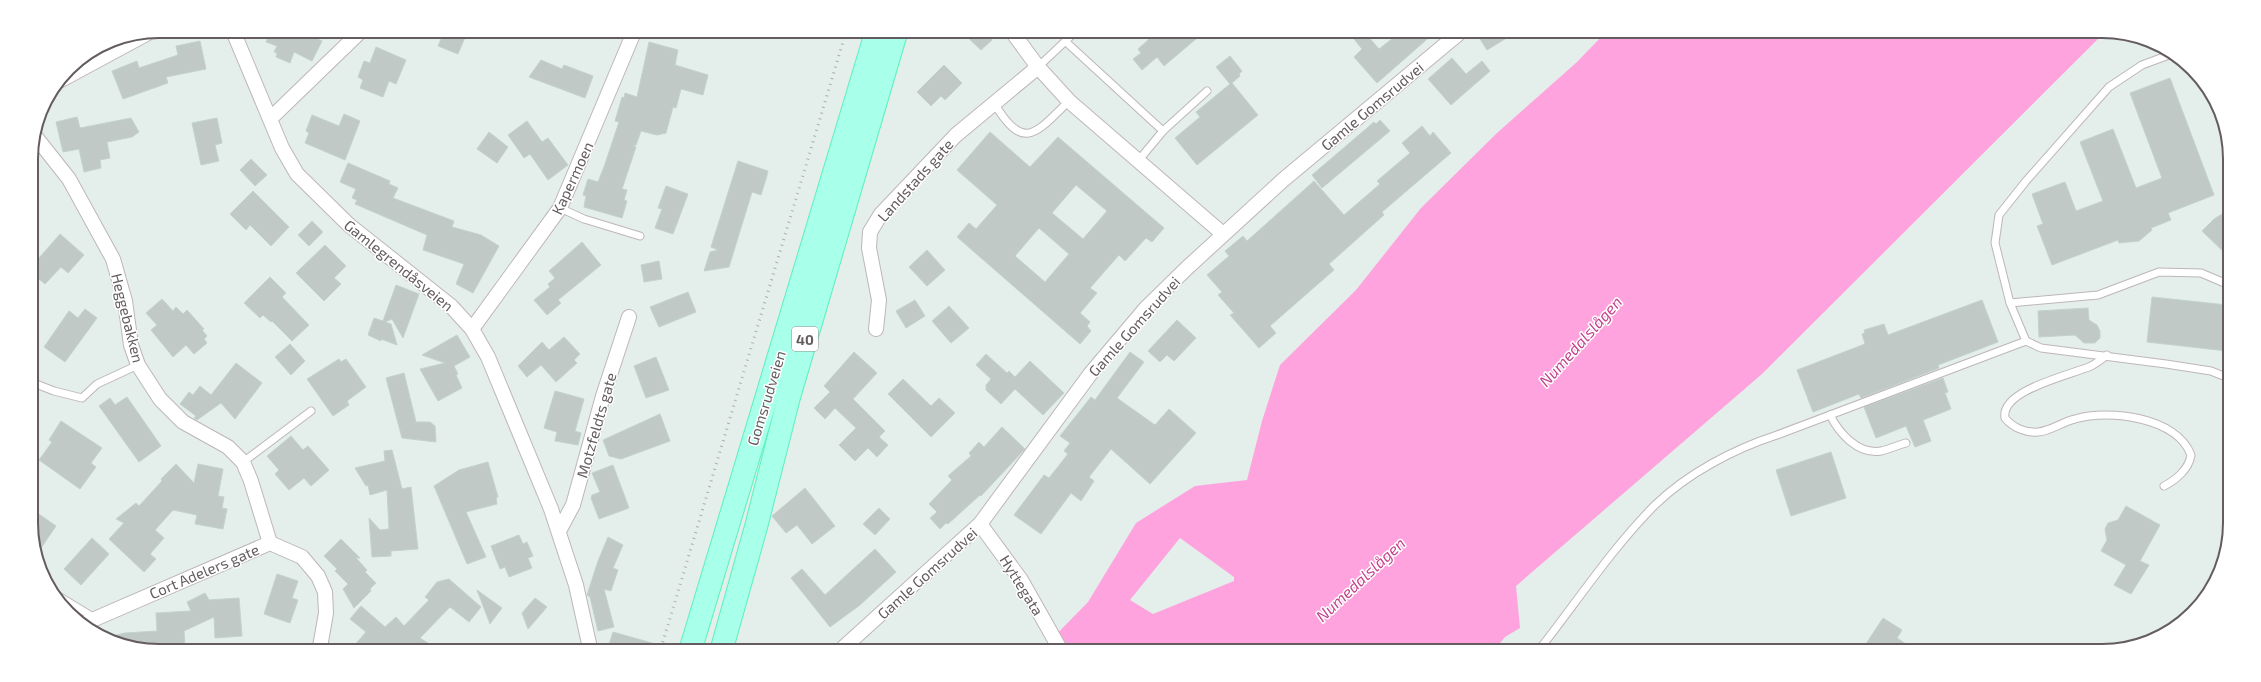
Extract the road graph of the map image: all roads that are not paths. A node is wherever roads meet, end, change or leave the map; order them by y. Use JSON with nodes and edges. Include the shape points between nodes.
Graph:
{"nodes":[{"id":1,"x":237,"y":38,"type":"edge"},
{"id":2,"x":354,"y":38,"type":"edge"},
{"id":3,"x":631,"y":38,"type":"edge"},
{"id":4,"x":875,"y":38,"type":"edge"},
{"id":5,"x":895,"y":38,"type":"edge"},
{"id":6,"x":1017,"y":38,"type":"edge"},
{"id":7,"x":1069,"y":38,"type":"edge"},
{"id":8,"x":1453,"y":38,"type":"edge"},
{"id":9,"x":134,"y":40,"type":"edge"},
{"id":10,"x":1066,"y":41,"type":"junction"},
{"id":11,"x":2166,"y":56,"type":"edge"},
{"id":12,"x":1038,"y":67,"type":"junction"},
{"id":13,"x":72,"y":74,"type":"edge"},
{"id":14,"x":1207,"y":91,"type":"dead end"},
{"id":15,"x":1069,"y":101,"type":"junction"},
{"id":16,"x":994,"y":103,"type":"junction"},
{"id":17,"x":271,"y":118,"type":"junction"},
{"id":18,"x":1163,"y":131,"type":"junction"},
{"id":19,"x":39,"y":141,"type":"edge"},
{"id":20,"x":1138,"y":161,"type":"junction"},
{"id":21,"x":560,"y":208,"type":"junction"},
{"id":22,"x":1223,"y":234,"type":"junction"},
{"id":23,"x":640,"y":236,"type":"dead end"},
{"id":24,"x":2223,"y":282,"type":"edge"},
{"id":25,"x":2010,"y":303,"type":"junction"},
{"id":26,"x":628,"y":317,"type":"dead end"},
{"id":27,"x":472,"y":329,"type":"junction"},
{"id":28,"x":876,"y":329,"type":"dead end"},
{"id":29,"x":2026,"y":341,"type":"junction"},
{"id":30,"x":2107,"y":355,"type":"junction"},
{"id":31,"x":138,"y":365,"type":"junction"},
{"id":32,"x":2223,"y":376,"type":"edge"},
{"id":33,"x":38,"y":385,"type":"edge"},
{"id":34,"x":311,"y":411,"type":"dead end"},
{"id":35,"x":1830,"y":415,"type":"junction"},
{"id":36,"x":1906,"y":442,"type":"dead end"},
{"id":37,"x":243,"y":462,"type":"junction"},
{"id":38,"x":2164,"y":486,"type":"dead end"},
{"id":39,"x":980,"y":524,"type":"junction"},
{"id":40,"x":559,"y":531,"type":"junction"},
{"id":41,"x":270,"y":543,"type":"junction"},
{"id":42,"x":71,"y":607,"type":"edge"},
{"id":43,"x":88,"y":621,"type":"edge"},
{"id":44,"x":321,"y":644,"type":"edge"},
{"id":45,"x":589,"y":644,"type":"edge"},
{"id":46,"x":693,"y":644,"type":"edge"},
{"id":47,"x":723,"y":644,"type":"edge"},
{"id":48,"x":847,"y":644,"type":"edge"},
{"id":49,"x":1058,"y":644,"type":"edge"},
{"id":50,"x":1544,"y":644,"type":"edge"}],
"edges":[{"from":1,"to":17,"type":"street","name":"Gamlegrendåsveien"},
{"from":2,"to":17,"type":"street"},
{"from":3,"to":21,"type":"street","name":"Kapermoen"},
{"from":4,"to":46,"type":"main road","name":"Gomsrudveien","number":"40"},
{"from":5,"to":47,"type":"main road","name":"Gomsrudveien","number":"40","via":[[791,390]]},
{"from":6,"to":12,"type":"street"},
{"from":7,"to":10,"type":"lane"},
{"from":8,"to":22,"type":"street","name":"Gamle Gomsrudvei","via":[[1295,170]]},
{"from":9,"to":13,"type":"street"},
{"from":10,"to":12,"type":"lane"},
{"from":10,"to":18,"type":"lane"},
{"from":11,"to":25,"type":"lane","via":[[2142,65],[2109,87],[1999,215],[1995,243]]},
{"from":12,"to":15,"type":"street"},
{"from":12,"to":16,"type":"street","name":"Landstads gate"},
{"from":14,"to":18,"type":"lane"},
{"from":15,"to":16,"type":"lane","via":[[1039,130],[1027,135],[1006,123]]},
{"from":15,"to":20,"type":"street"},
{"from":16,"to":28,"type":"street","name":"Landstads gate","via":[[956,135],[881,214],[870,232],[870,256],[879,300]]},
{"from":17,"to":27,"type":"street","name":"Gamlegrendåsveien","via":[[282,148],[297,174],[349,225],[423,282],[451,306]]},
{"from":18,"to":20,"type":"lane"},
{"from":19,"to":31,"type":"street","name":"Heggebakken","via":[[69,179],[113,259],[125,301],[131,345]]},
{"from":20,"to":22,"type":"street"},
{"from":21,"to":23,"type":"lane","via":[[584,219]]},
{"from":21,"to":27,"type":"street","name":"Kapermoen"},
{"from":22,"to":39,"type":"street","name":"Gamle Gomsrudvei","via":[[1146,308],[1116,343]]},
{"from":24,"to":25,"type":"lane","via":[[2201,273],[2159,272],[2098,295]]},
{"from":25,"to":29,"type":"lane"},
{"from":26,"to":40,"type":"street","name":"Motzfeldts gate","via":[[573,506]]},
{"from":27,"to":40,"type":"street","name":"Gamlegrendåsveien","via":[[488,357]]},
{"from":29,"to":30,"type":"lane","via":[[2041,348]]},
{"from":29,"to":35,"type":"lane"},
{"from":30,"to":32,"type":"lane","via":[[2211,371]]},
{"from":30,"to":38,"type":"lane","via":[[2094,365],[2019,394],[2007,405],[2005,418],[2018,428],[2036,432],[2074,419],[2096,415],[2128,416],[2154,423],[2178,438],[2189,449],[2191,455],[2188,465],[2181,474]]},
{"from":31,"to":33,"type":"lane","via":[[97,384],[82,398],[54,392]]},
{"from":31,"to":37,"type":"street","name":"Heggebakken","via":[[160,399],[183,422],[228,447]]},
{"from":34,"to":37,"type":"lane"},
{"from":35,"to":36,"type":"lane","via":[[1848,440],[1860,447],[1880,451]]},
{"from":35,"to":50,"type":"lane","via":[[1753,443],[1686,479],[1655,505],[1635,528]]},
{"from":37,"to":41,"type":"street","name":"Heggebakken"},
{"from":39,"to":48,"type":"street","name":"Gamle Gomsrudvei"},
{"from":39,"to":49,"type":"street","name":"Hyttegata","via":[[1021,580]]},
{"from":40,"to":45,"type":"street","name":"Gamlegrendåsveien","via":[[576,585]]},
{"from":41,"to":43,"type":"street","name":"Cort Adelers gate"},
{"from":41,"to":44,"type":"street","name":"Cort Adelers gate","via":[[302,557],[318,576],[325,592],[326,613]]},
{"from":42,"to":43,"type":"lane"}]}
